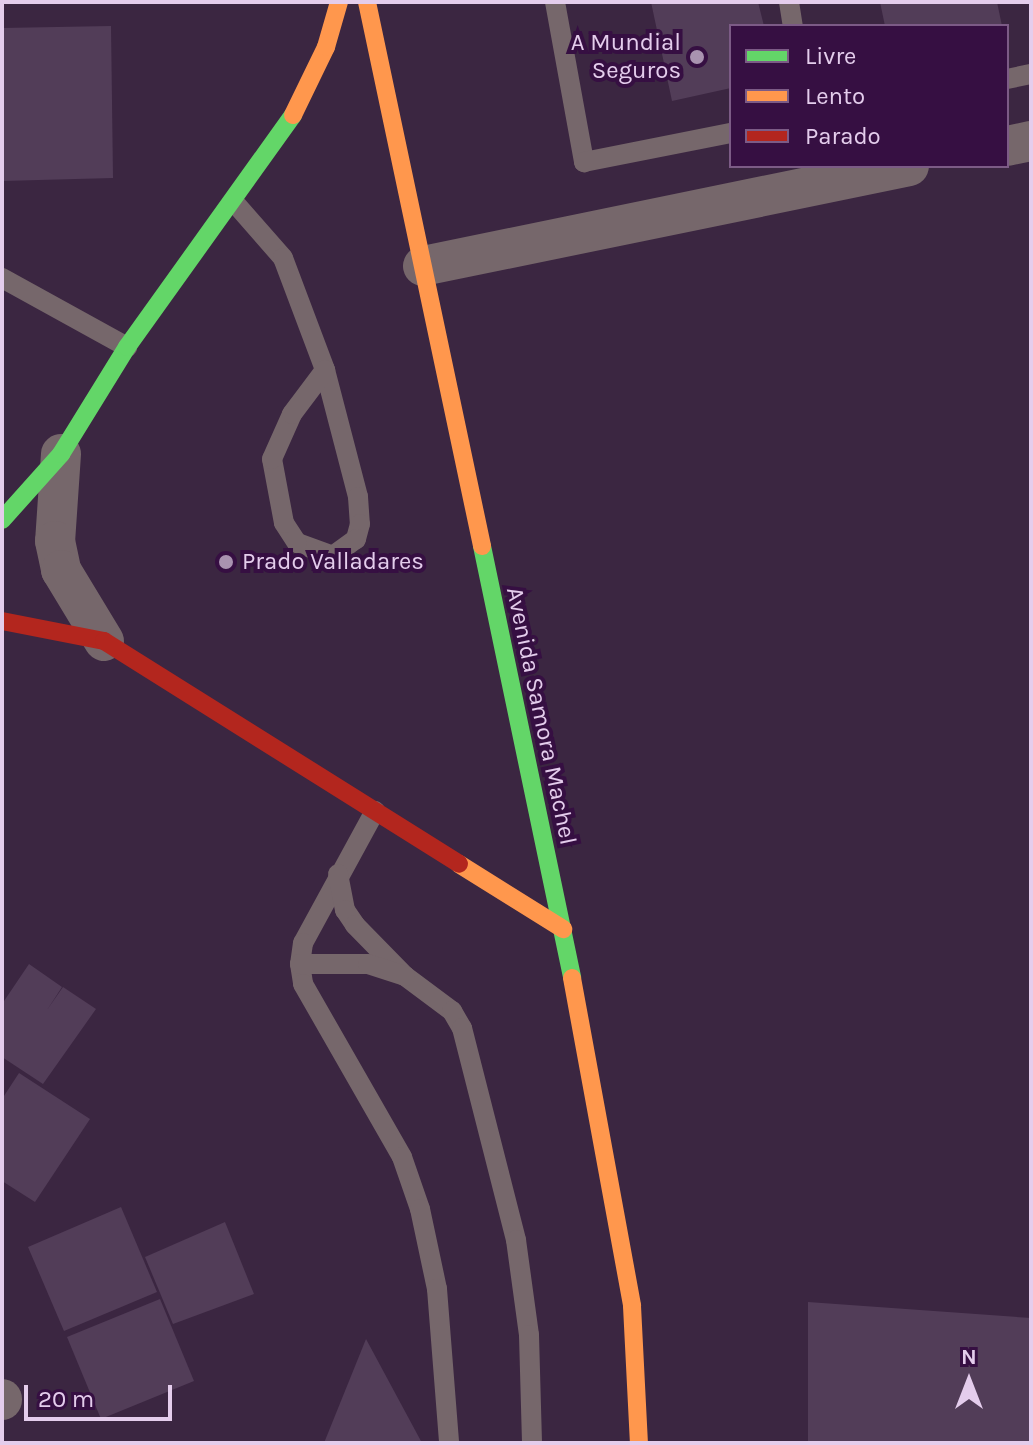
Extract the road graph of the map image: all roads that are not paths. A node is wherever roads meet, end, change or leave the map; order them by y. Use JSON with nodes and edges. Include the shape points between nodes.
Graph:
{"nodes":[{"id":1,"x":339,"y":2,"type":"edge"},
{"id":2,"x":367,"y":2,"type":"edge"},
{"id":3,"x":555,"y":2,"type":"edge"},
{"id":4,"x":789,"y":2,"type":"edge"},
{"id":5,"x":793,"y":24,"type":"edge"},
{"id":6,"x":1031,"y":74,"type":"edge"},
{"id":7,"x":1009,"y":79,"type":"edge"},
{"id":8,"x":729,"y":133,"type":"edge"},
{"id":9,"x":1031,"y":141,"type":"edge"},
{"id":10,"x":1009,"y":146,"type":"edge"},
{"id":11,"x":899,"y":168,"type":"edge"},
{"id":12,"x":234,"y":202,"type":"junction"},
{"id":13,"x":423,"y":266,"type":"junction"},
{"id":14,"x":2,"y":278,"type":"edge"},
{"id":15,"x":127,"y":347,"type":"junction"},
{"id":16,"x":325,"y":370,"type":"junction"},
{"id":17,"x":61,"y":454,"type":"junction"},
{"id":18,"x":2,"y":520,"type":"edge"},
{"id":19,"x":2,"y":621,"type":"edge"},
{"id":20,"x":104,"y":641,"type":"junction"},
{"id":21,"x":375,"y":811,"type":"junction"},
{"id":22,"x":338,"y":874,"type":"junction"},
{"id":23,"x":563,"y":929,"type":"junction"},
{"id":24,"x":300,"y":964,"type":"junction"},
{"id":25,"x":405,"y":976,"type":"junction"},
{"id":26,"x":449,"y":1443,"type":"edge"},
{"id":27,"x":532,"y":1443,"type":"edge"},
{"id":28,"x":639,"y":1443,"type":"edge"}],
"edges":[{"from":1,"to":12,"type":"main road","via":[[326,47],[292,117]]},
{"from":2,"to":13,"type":"main road","name":"Avenida Samora Machel"},
{"from":3,"to":8,"type":"lane","via":[[584,162]]},
{"from":4,"to":5,"type":"lane"},
{"from":6,"to":7,"type":"lane"},
{"from":9,"to":10,"type":"street"},
{"from":11,"to":13,"type":"street"},
{"from":12,"to":15,"type":"main road"},
{"from":12,"to":16,"type":"lane","via":[[283,258]]},
{"from":13,"to":23,"type":"main road","name":"Avenida Samora Machel"},
{"from":14,"to":15,"type":"lane"},
{"from":15,"to":17,"type":"main road"},
{"from":16,"to":16,"type":"lane","via":[[358,497],[360,524],[356,539],[333,556],[297,543],[284,523],[272,459],[292,414]]},
{"from":17,"to":18,"type":"main road"},
{"from":17,"to":20,"type":"street","via":[[55,541],[61,570]]},
{"from":19,"to":20,"type":"main road"},
{"from":20,"to":21,"type":"main road"},
{"from":21,"to":22,"type":"lane"},
{"from":21,"to":23,"type":"main road"},
{"from":22,"to":24,"type":"lane","via":[[303,943]]},
{"from":22,"to":25,"type":"lane","via":[[345,910]]},
{"from":23,"to":28,"type":"main road","name":"Avenida Samora Machel","via":[[632,1306]]},
{"from":24,"to":25,"type":"lane","via":[[368,964]]},
{"from":24,"to":26,"type":"lane","via":[[303,984],[402,1157],[420,1209],[437,1289]]},
{"from":25,"to":27,"type":"lane","via":[[452,1011],[462,1028],[516,1240],[529,1335]]}]}
